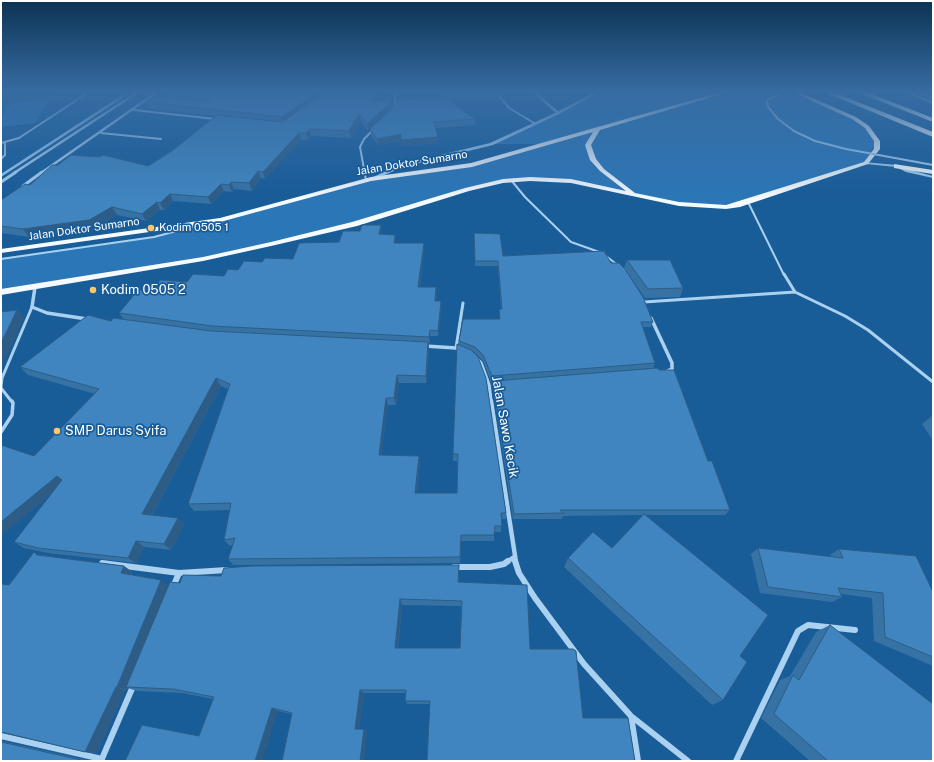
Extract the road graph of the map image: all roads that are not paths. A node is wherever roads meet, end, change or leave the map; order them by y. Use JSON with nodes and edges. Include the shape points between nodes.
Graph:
{"nodes":[{"id":1,"x":36,"y":128,"type":"edge"},
{"id":2,"x":84,"y":128,"type":"edge"},
{"id":3,"x":109,"y":128,"type":"edge"},
{"id":4,"x":375,"y":128,"type":"edge"},
{"id":5,"x":525,"y":128,"type":"edge"},
{"id":6,"x":598,"y":128,"type":"joint"},
{"id":7,"x":789,"y":128,"type":"edge"},
{"id":8,"x":867,"y":128,"type":"edge"},
{"id":9,"x":915,"y":128,"type":"edge"},
{"id":10,"x":101,"y":133,"type":"junction"},
{"id":11,"x":933,"y":135,"type":"edge"},
{"id":12,"x":161,"y":139,"type":"dead end"},
{"id":13,"x":1,"y":143,"type":"edge"},
{"id":14,"x":5,"y":143,"type":"junction"},
{"id":15,"x":1,"y":159,"type":"edge"},
{"id":16,"x":866,"y":163,"type":"junction"},
{"id":17,"x":933,"y":165,"type":"edge"},
{"id":18,"x":897,"y":166,"type":"junction"},
{"id":19,"x":933,"y":172,"type":"edge"},
{"id":20,"x":933,"y":177,"type":"edge"},
{"id":21,"x":368,"y":179,"type":"junction"},
{"id":22,"x":512,"y":180,"type":"junction"},
{"id":23,"x":1,"y":182,"type":"edge"},
{"id":24,"x":20,"y":188,"type":"edge"},
{"id":25,"x":636,"y":194,"type":"junction"},
{"id":26,"x":748,"y":202,"type":"junction"},
{"id":27,"x":199,"y":225,"type":"junction"},
{"id":28,"x":1,"y":251,"type":"edge"},
{"id":29,"x":1,"y":259,"type":"edge"},
{"id":30,"x":620,"y":267,"type":"edge"},
{"id":31,"x":35,"y":287,"type":"junction"},
{"id":32,"x":1,"y":292,"type":"edge"},
{"id":33,"x":795,"y":292,"type":"junction"},
{"id":34,"x":640,"y":295,"type":"edge"},
{"id":35,"x":644,"y":302,"type":"junction"},
{"id":36,"x":463,"y":303,"type":"dead end"},
{"id":37,"x":32,"y":307,"type":"junction"},
{"id":38,"x":647,"y":309,"type":"edge"},
{"id":39,"x":650,"y":316,"type":"edge"},
{"id":40,"x":93,"y":320,"type":"edge"},
{"id":41,"x":417,"y":346,"type":"edge"},
{"id":42,"x":456,"y":348,"type":"junction"},
{"id":43,"x":466,"y":351,"type":"edge"},
{"id":44,"x":473,"y":356,"type":"edge"},
{"id":45,"x":659,"y":372,"type":"edge"},
{"id":46,"x":933,"y":382,"type":"edge"},
{"id":47,"x":489,"y":385,"type":"junction"},
{"id":48,"x":497,"y":385,"type":"edge"},
{"id":49,"x":1,"y":387,"type":"edge"},
{"id":50,"x":1,"y":432,"type":"edge"},
{"id":51,"x":514,"y":557,"type":"junction"},
{"id":52,"x":95,"y":562,"type":"edge"},
{"id":53,"x":451,"y":567,"type":"edge"},
{"id":54,"x":235,"y":570,"type":"edge"},
{"id":55,"x":179,"y":573,"type":"junction"},
{"id":56,"x":171,"y":591,"type":"edge"},
{"id":57,"x":855,"y":630,"type":"dead end"},
{"id":58,"x":138,"y":676,"type":"edge"},
{"id":59,"x":631,"y":716,"type":"junction"},
{"id":60,"x":1,"y":736,"type":"edge"},
{"id":61,"x":101,"y":760,"type":"edge"},
{"id":62,"x":638,"y":761,"type":"edge"},
{"id":63,"x":688,"y":761,"type":"edge"},
{"id":64,"x":736,"y":761,"type":"edge"}],
"edges":[{"from":1,"to":14,"type":"lane","via":[[20,138]]},
{"from":2,"to":23,"type":"street"},
{"from":3,"to":10,"type":"street"},
{"from":4,"to":21,"type":"lane","via":[[360,147]]},
{"from":5,"to":21,"type":"street","via":[[491,144],[401,166]]},
{"from":6,"to":21,"type":"main road","name":"Jalan Doktor Sumarno","via":[[472,165]]},
{"from":6,"to":25,"type":"main road","via":[[588,145],[592,160]]},
{"from":7,"to":17,"type":"lane","bridge":true,"via":[[815,141]]},
{"from":8,"to":16,"type":"main road","via":[[876,138],[878,149]]},
{"from":9,"to":11,"type":"highway"},
{"from":10,"to":12,"type":"lane"},
{"from":10,"to":24,"type":"street"},
{"from":13,"to":14,"type":"lane"},
{"from":14,"to":15,"type":"lane","via":[[5,155]]},
{"from":16,"to":18,"type":"street"},
{"from":16,"to":26,"type":"main road"},
{"from":18,"to":19,"type":"highway"},
{"from":18,"to":20,"type":"street"},
{"from":21,"to":27,"type":"main road","name":"Jalan Doktor Sumarno"},
{"from":22,"to":25,"type":"main road","via":[[571,181]]},
{"from":22,"to":30,"type":"lane","via":[[525,197],[571,242],[609,256]]},
{"from":22,"to":31,"type":"main road","via":[[468,189],[354,224],[271,244],[203,259]]},
{"from":25,"to":26,"type":"main road","via":[[697,206],[726,207]]},
{"from":26,"to":33,"type":"lane"},
{"from":27,"to":28,"type":"main road","name":"Jalan Doktor Sumarno"},
{"from":27,"to":29,"type":"lane","via":[[152,237]]},
{"from":31,"to":32,"type":"main road"},
{"from":31,"to":37,"type":"street"},
{"from":33,"to":35,"type":"lane"},
{"from":33,"to":46,"type":"lane","via":[[868,330]]},
{"from":34,"to":35,"type":"lane"},
{"from":35,"to":38,"type":"street"},
{"from":36,"to":42,"type":"lane"},
{"from":37,"to":40,"type":"street","via":[[56,315]]},
{"from":37,"to":49,"type":"lane","via":[[2,378]]},
{"from":39,"to":45,"type":"street","via":[[672,366],[670,370]]},
{"from":41,"to":42,"type":"street"},
{"from":42,"to":43,"type":"street"},
{"from":44,"to":47,"type":"street","name":"Jalan Sawo Kecik","via":[[481,363]]},
{"from":47,"to":48,"type":"street"},
{"from":47,"to":51,"type":"street","name":"Jalan Sawo Kecik"},
{"from":49,"to":50,"type":"lane","via":[[13,403],[12,415]]},
{"from":51,"to":53,"type":"street","via":[[504,564],[490,567]]},
{"from":51,"to":59,"type":"street","name":"Jalan Sawo Kecik","via":[[519,573],[535,598],[584,664]]},
{"from":52,"to":55,"type":"street"},
{"from":54,"to":55,"type":"street"},
{"from":55,"to":56,"type":"street"},
{"from":57,"to":64,"type":"street","via":[[808,625],[798,631]]},
{"from":58,"to":61,"type":"street"},
{"from":59,"to":62,"type":"street"},
{"from":59,"to":63,"type":"street","name":"Jalan Sawo Kecik"},
{"from":60,"to":61,"type":"street"}]}
